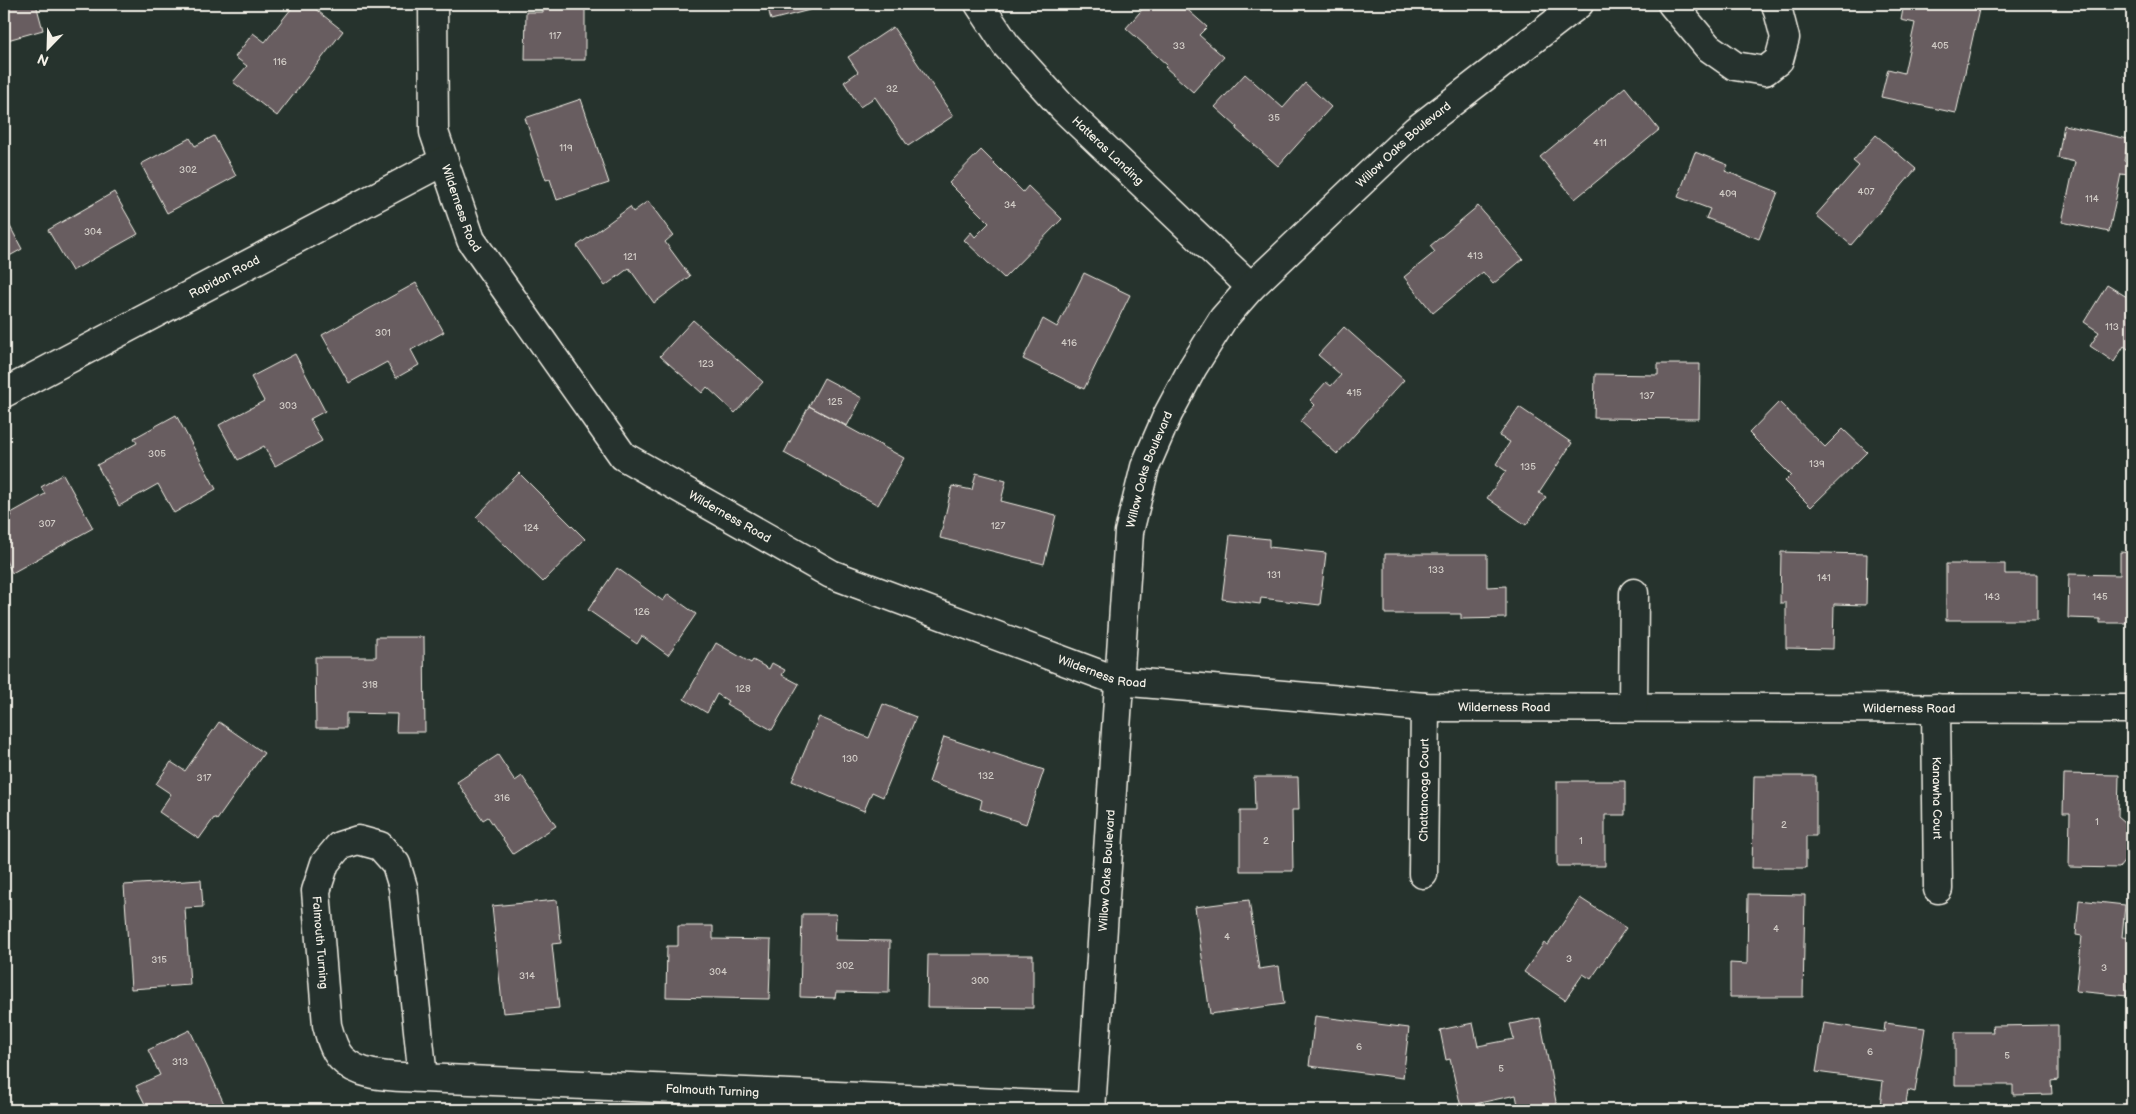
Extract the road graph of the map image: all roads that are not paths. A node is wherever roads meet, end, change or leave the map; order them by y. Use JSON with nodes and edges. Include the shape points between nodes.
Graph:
{"nodes":[{"id":1,"x":432,"y":4,"type":"edge"},
{"id":2,"x":979,"y":4,"type":"edge"},
{"id":3,"x":1579,"y":4,"type":"edge"},
{"id":4,"x":1672,"y":4,"type":"edge"},
{"id":5,"x":1774,"y":4,"type":"edge"},
{"id":6,"x":444,"y":161,"type":"junction"},
{"id":7,"x":1251,"y":287,"type":"junction"},
{"id":8,"x":4,"y":393,"type":"edge"},
{"id":9,"x":1634,"y":593,"type":"dead end"},
{"id":10,"x":1118,"y":681,"type":"junction"},
{"id":11,"x":1425,"y":706,"type":"junction"},
{"id":12,"x":1632,"y":707,"type":"junction"},
{"id":13,"x":1936,"y":708,"type":"junction"},
{"id":14,"x":2132,"y":709,"type":"edge"},
{"id":15,"x":1423,"y":874,"type":"dead end"},
{"id":16,"x":1938,"y":889,"type":"dead end"},
{"id":17,"x":424,"y":1078,"type":"junction"},
{"id":18,"x":1092,"y":1109,"type":"edge"}],
"edges":[{"from":1,"to":6,"type":"street","name":"Wilderness Road","via":[[434,132]]},
{"from":2,"to":7,"type":"street","name":"Hatteras Landing","via":[[1006,45],[1064,109]]},
{"from":3,"to":7,"type":"street","name":"Willow Oaks Boulevard","via":[[1416,130]]},
{"from":4,"to":5,"type":"street","via":[[1708,47],[1735,66],[1765,71],[1779,60],[1785,38]]},
{"from":6,"to":8,"type":"street","name":"Rapidan Road"},
{"from":6,"to":10,"type":"street","name":"Wilderness Road","via":[[471,240],[623,456],[831,574]]},
{"from":7,"to":10,"type":"street","name":"Willow Oaks Boulevard","via":[[1223,319],[1193,367],[1168,414],[1146,467],[1129,532]]},
{"from":9,"to":12,"type":"street"},
{"from":10,"to":11,"type":"street","name":"Wilderness Road"},
{"from":10,"to":18,"type":"street","name":"Willow Oaks Boulevard"},
{"from":11,"to":12,"type":"street","name":"Wilderness Road"},
{"from":11,"to":15,"type":"street","name":"Chattanooga Court"},
{"from":12,"to":13,"type":"street","name":"Wilderness Road"},
{"from":13,"to":14,"type":"street","name":"Wilderness Road"},
{"from":13,"to":16,"type":"street","name":"Kanawha Court"},
{"from":17,"to":17,"type":"street","name":"Falmouth Turning","via":[[374,1074],[356,1068],[340,1058],[326,1025],[316,891],[325,863],[339,846],[358,840],[380,846],[396,864],[403,887]]},
{"from":17,"to":18,"type":"street","name":"Falmouth Turning"}]}
